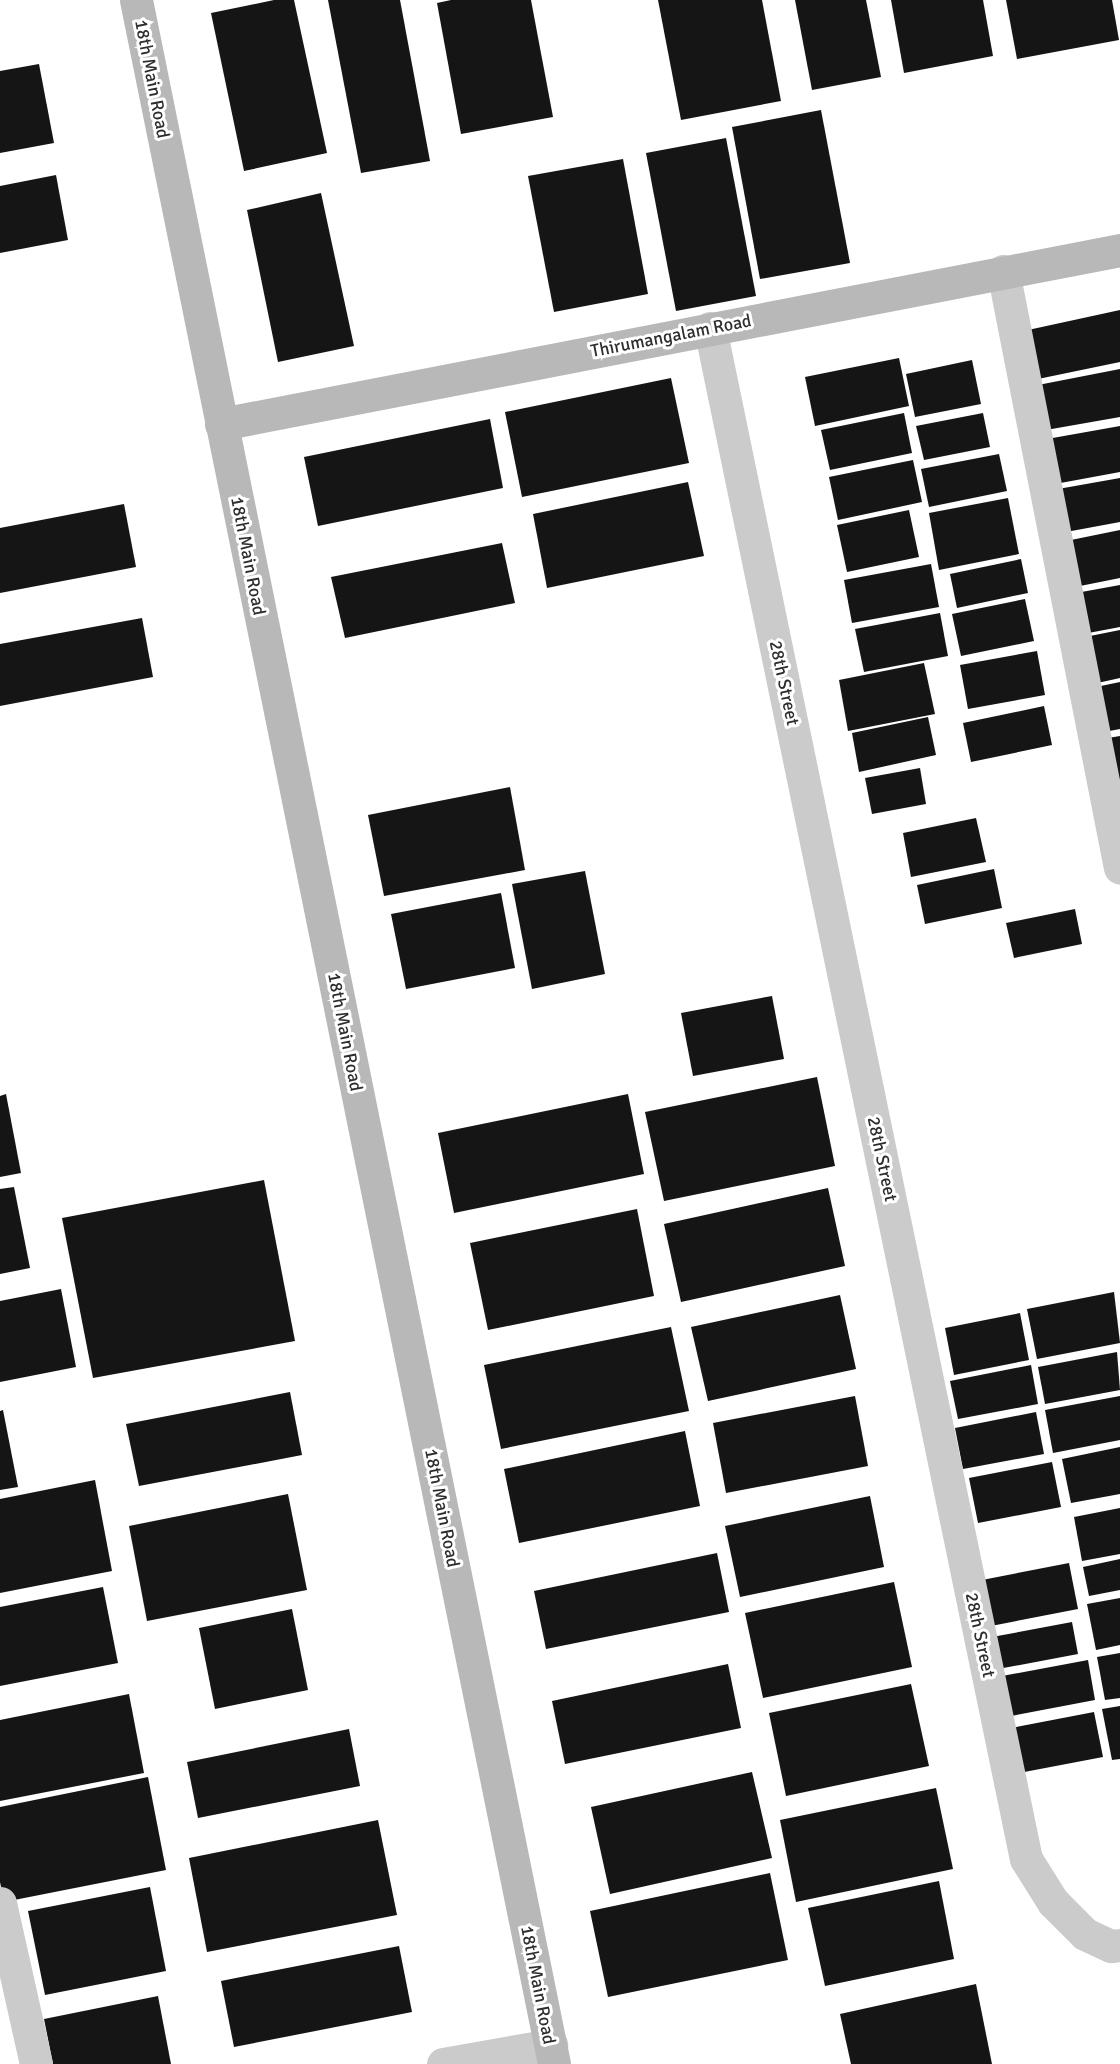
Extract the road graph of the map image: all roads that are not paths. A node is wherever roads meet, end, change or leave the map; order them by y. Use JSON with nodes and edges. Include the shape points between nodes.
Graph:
{"nodes":[{"id":1,"x":136,"y":0,"type":"edge"},
{"id":2,"x":1120,"y":250,"type":"edge"},
{"id":3,"x":1003,"y":272,"type":"junction"},
{"id":4,"x":710,"y":328,"type":"junction"},
{"id":5,"x":221,"y":424,"type":"junction"},
{"id":6,"x":1120,"y":868,"type":"edge"},
{"id":7,"x":1,"y":1909,"type":"edge"},
{"id":8,"x":1120,"y":1945,"type":"edge"},
{"id":9,"x":552,"y":2054,"type":"edge"},
{"id":10,"x":36,"y":2064,"type":"edge"},
{"id":11,"x":443,"y":2064,"type":"edge"}],
"edges":[{"from":1,"to":5,"type":"street","name":"18th Main Road"},
{"from":2,"to":3,"type":"street","name":"Thirumangalam Road"},
{"from":3,"to":4,"type":"street","name":"Thirumangalam Road"},
{"from":3,"to":6,"type":"street"},
{"from":4,"to":5,"type":"street","name":"Thirumangalam Road"},
{"from":4,"to":8,"type":"street","name":"28th Street","via":[[1026,1859],[1053,1902],[1084,1934],[1111,1946]]},
{"from":5,"to":9,"type":"street","name":"18th Main Road"},
{"from":7,"to":10,"type":"street"},
{"from":9,"to":11,"type":"street"}]}
